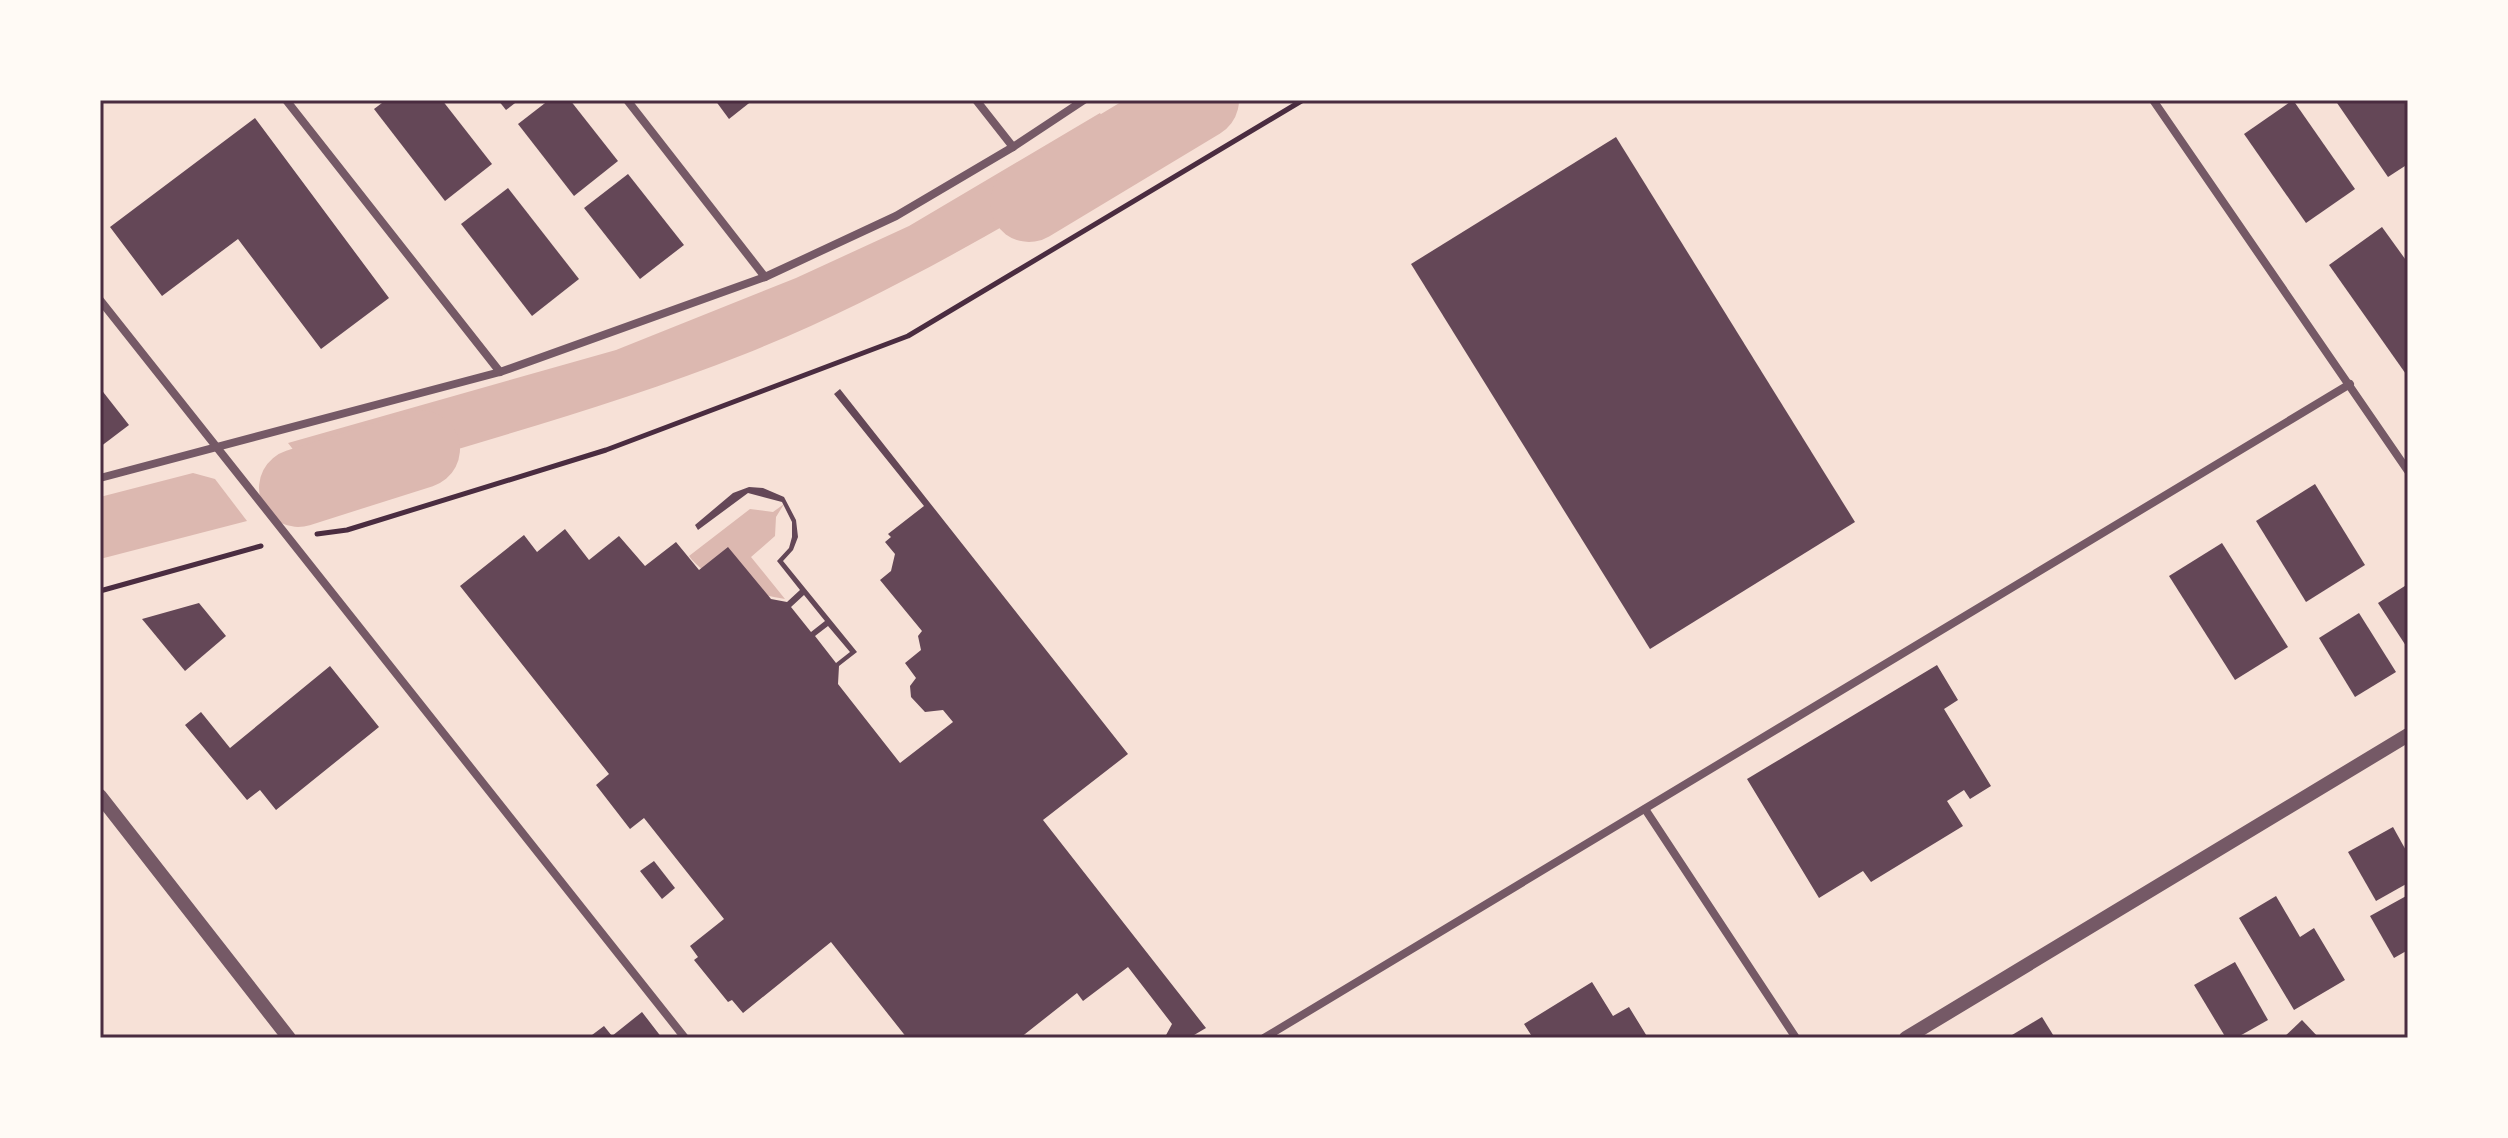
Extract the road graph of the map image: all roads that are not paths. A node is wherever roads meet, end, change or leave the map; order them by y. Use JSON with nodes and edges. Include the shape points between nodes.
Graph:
{"nodes":[{"id":1,"x":286,"y":100,"type":"edge"},
{"id":2,"x":627,"y":100,"type":"edge"},
{"id":3,"x":976,"y":100,"type":"edge"},
{"id":4,"x":1084,"y":100,"type":"edge"},
{"id":5,"x":2153,"y":100,"type":"edge"},
{"id":6,"x":1013,"y":147,"type":"junction"},
{"id":7,"x":765,"y":277,"type":"junction"},
{"id":8,"x":100,"y":300,"type":"edge"},
{"id":9,"x":500,"y":372,"type":"junction"},
{"id":10,"x":2350,"y":384,"type":"junction"},
{"id":11,"x":216,"y":448,"type":"junction"},
{"id":12,"x":2408,"y":471,"type":"edge"},
{"id":13,"x":100,"y":478,"type":"edge"},
{"id":14,"x":2408,"y":735,"type":"edge"},
{"id":15,"x":100,"y":796,"type":"edge"},
{"id":16,"x":1645,"y":809,"type":"junction"},
{"id":17,"x":289,"y":1038,"type":"edge"},
{"id":18,"x":685,"y":1038,"type":"edge"},
{"id":19,"x":1264,"y":1038,"type":"edge"},
{"id":20,"x":1796,"y":1038,"type":"edge"},
{"id":21,"x":1906,"y":1038,"type":"edge"}],
"edges":[{"from":1,"to":9,"type":"street"},
{"from":2,"to":7,"type":"street"},
{"from":3,"to":6,"type":"street"},
{"from":4,"to":6,"type":"street"},
{"from":5,"to":10,"type":"street"},
{"from":6,"to":7,"type":"street","via":[[896,216]]},
{"from":7,"to":9,"type":"street"},
{"from":8,"to":11,"type":"street"},
{"from":9,"to":11,"type":"street"},
{"from":10,"to":12,"type":"street"},
{"from":10,"to":16,"type":"street"},
{"from":11,"to":13,"type":"street"},
{"from":11,"to":18,"type":"street"},
{"from":14,"to":21,"type":"street"},
{"from":15,"to":17,"type":"street"},
{"from":16,"to":19,"type":"street"},
{"from":16,"to":20,"type":"street"}]}
